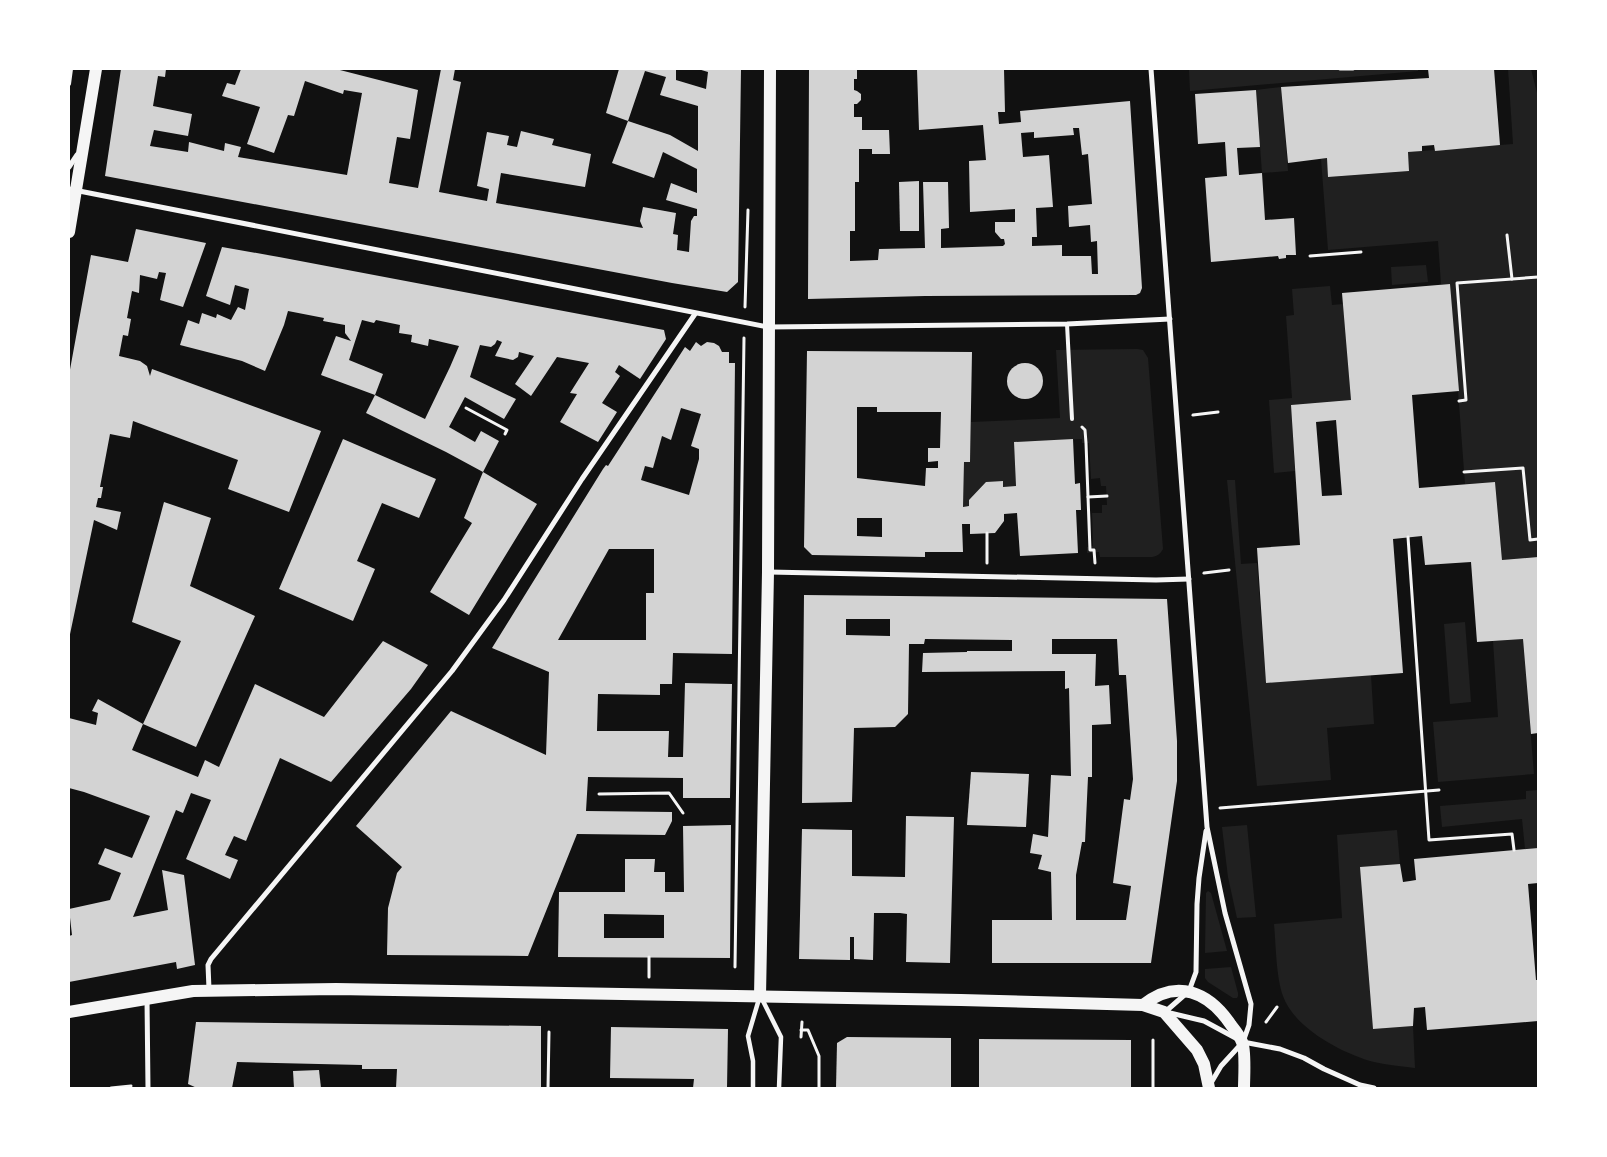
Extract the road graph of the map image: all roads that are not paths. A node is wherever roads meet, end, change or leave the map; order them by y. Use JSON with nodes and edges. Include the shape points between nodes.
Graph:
{"nodes":[{"id":1,"x":72,"y":69,"type":"edge"},
{"id":2,"x":96,"y":69,"type":"edge"},
{"id":3,"x":770,"y":69,"type":"edge"},
{"id":4,"x":1152,"y":69,"type":"edge"},
{"id":5,"x":69,"y":84,"type":"edge"},
{"id":6,"x":86,"y":136,"type":"junction"},
{"id":7,"x":69,"y":167,"type":"edge"},
{"id":8,"x":73,"y":190,"type":"edge"},
{"id":9,"x":69,"y":232,"type":"edge"},
{"id":10,"x":696,"y":314,"type":"junction"},
{"id":11,"x":1170,"y":319,"type":"junction"},
{"id":12,"x":1067,"y":324,"type":"junction"},
{"id":13,"x":768,"y":327,"type":"junction"},
{"id":14,"x":1072,"y":419,"type":"dead end"},
{"id":15,"x":768,"y":572,"type":"junction"},
{"id":16,"x":1188,"y":577,"type":"junction"},
{"id":17,"x":1207,"y":827,"type":"junction"},
{"id":18,"x":209,"y":990,"type":"junction"},
{"id":19,"x":1189,"y":991,"type":"junction"},
{"id":20,"x":760,"y":996,"type":"junction"},
{"id":21,"x":148,"y":998,"type":"junction"},
{"id":22,"x":1143,"y":1005,"type":"junction"},
{"id":23,"x":69,"y":1012,"type":"edge"},
{"id":24,"x":1164,"y":1012,"type":"junction"},
{"id":25,"x":1243,"y":1042,"type":"junction"},
{"id":26,"x":1209,"y":1087,"type":"edge"},
{"id":27,"x":148,"y":1088,"type":"edge"},
{"id":28,"x":753,"y":1088,"type":"edge"},
{"id":29,"x":779,"y":1088,"type":"edge"},
{"id":30,"x":1244,"y":1088,"type":"edge"},
{"id":31,"x":1374,"y":1088,"type":"edge"}],
"edges":[{"from":1,"to":5,"type":"lane"},
{"from":2,"to":6,"type":"main road"},
{"from":3,"to":13,"type":"main road"},
{"from":4,"to":11,"type":"street"},
{"from":6,"to":7,"type":"street"},
{"from":6,"to":8,"type":"main road"},
{"from":8,"to":9,"type":"main road"},
{"from":8,"to":10,"type":"street"},
{"from":10,"to":13,"type":"street"},
{"from":10,"to":18,"type":"street","via":[[582,478],[504,600],[452,671],[211,959],[208,965]]},
{"from":11,"to":12,"type":"street"},
{"from":11,"to":16,"type":"street"},
{"from":12,"to":13,"type":"street"},
{"from":12,"to":14,"type":"lane"},
{"from":13,"to":15,"type":"main road"},
{"from":15,"to":16,"type":"street","via":[[1148,580]]},
{"from":15,"to":20,"type":"main road"},
{"from":16,"to":17,"type":"street"},
{"from":17,"to":19,"type":"street","via":[[1197,904],[1196,972]]},
{"from":17,"to":25,"type":"street","via":[[1225,913],[1251,1004]]},
{"from":18,"to":20,"type":"main road"},
{"from":18,"to":21,"type":"main road"},
{"from":19,"to":22,"type":"main road","via":[[1165,992]]},
{"from":19,"to":24,"type":"street"},
{"from":19,"to":25,"type":"main road","via":[[1221,1010]]},
{"from":20,"to":22,"type":"main road"},
{"from":20,"to":28,"type":"street","via":[[748,1036],[753,1061]]},
{"from":20,"to":29,"type":"street","via":[[781,1036]]},
{"from":21,"to":23,"type":"main road"},
{"from":21,"to":27,"type":"street"},
{"from":22,"to":24,"type":"main road"},
{"from":24,"to":25,"type":"street","via":[[1204,1021]]},
{"from":24,"to":26,"type":"main road","via":[[1197,1050]]},
{"from":25,"to":26,"type":"street","via":[[1221,1066]]},
{"from":25,"to":30,"type":"main road"},
{"from":25,"to":31,"type":"street","via":[[1280,1049],[1360,1085]]}]}
